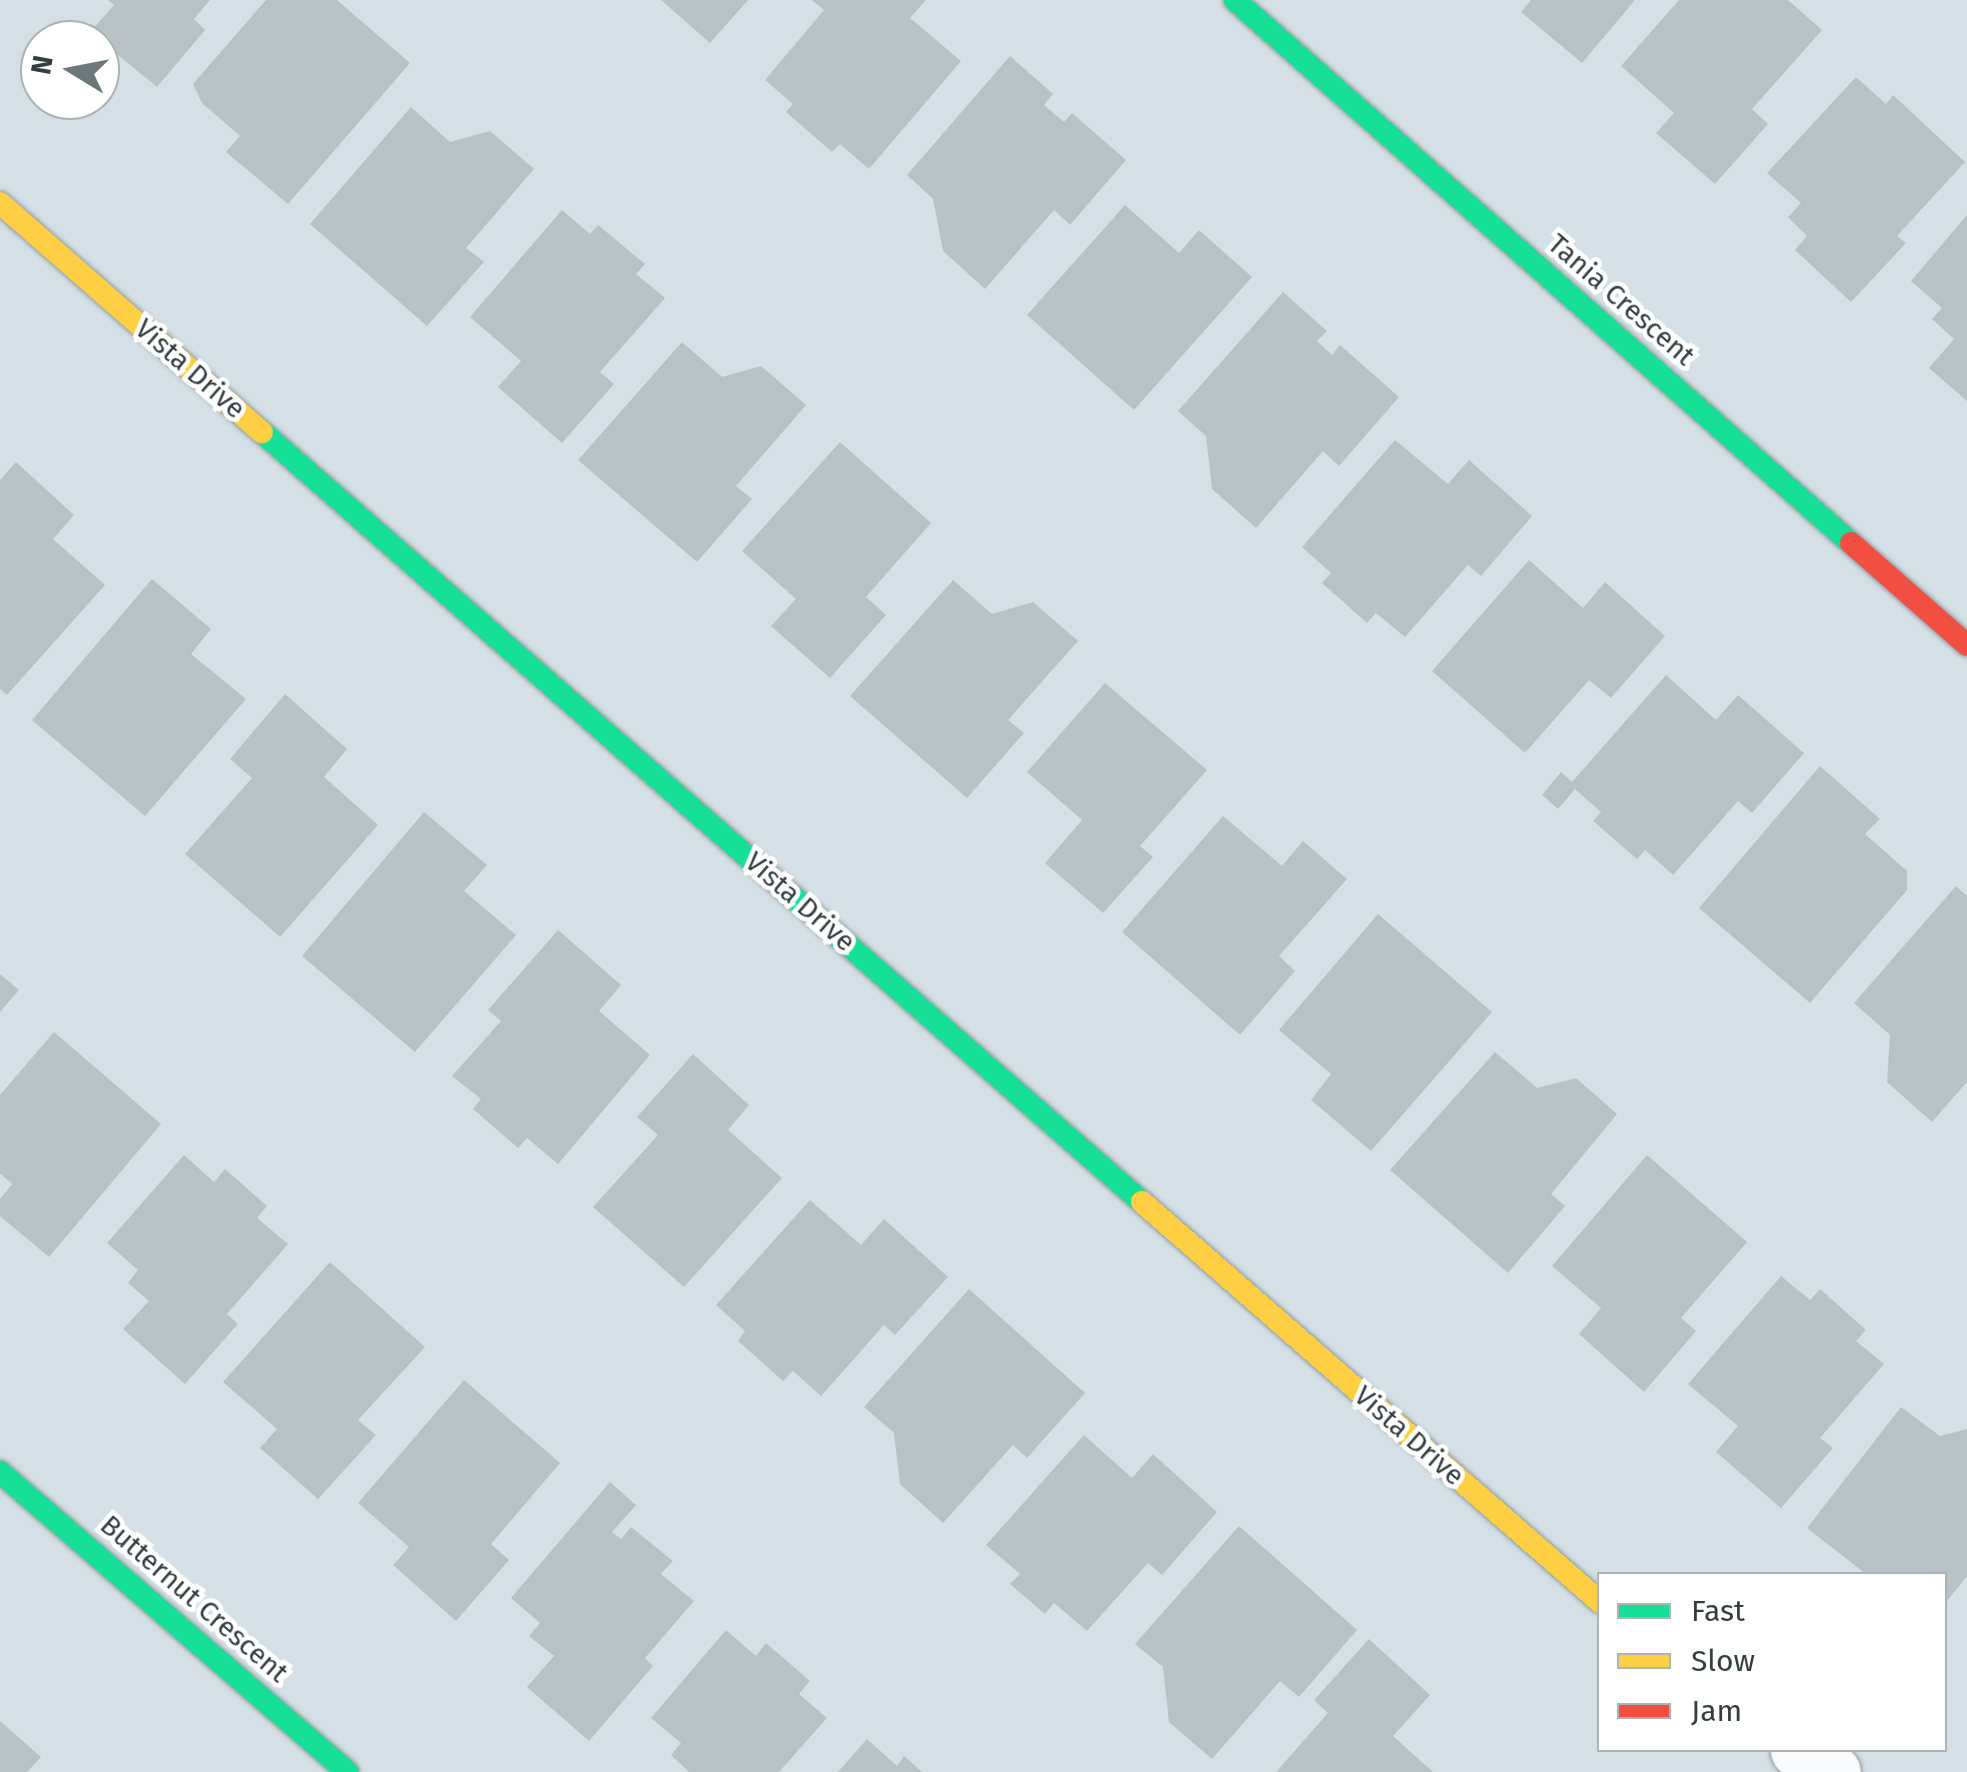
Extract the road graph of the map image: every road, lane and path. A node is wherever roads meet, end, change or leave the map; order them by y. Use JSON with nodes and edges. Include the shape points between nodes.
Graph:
{"nodes":[{"id":1,"x":1235,"y":0,"type":"edge"},
{"id":2,"x":0,"y":202,"type":"edge"},
{"id":3,"x":1967,"y":645,"type":"edge"},
{"id":4,"x":0,"y":1472,"type":"edge"},
{"id":5,"x":1597,"y":1599,"type":"edge"},
{"id":6,"x":1801,"y":1752,"type":"edge"},
{"id":7,"x":348,"y":1772,"type":"edge"},
{"id":8,"x":1833,"y":1772,"type":"edge"}],
"edges":[{"from":1,"to":3,"type":"street","name":"Tania Crescent"},
{"from":2,"to":5,"type":"street","name":"Vista Drive"},
{"from":4,"to":7,"type":"street","name":"Butternut Crescent"},
{"from":6,"to":8,"type":"street"}]}
